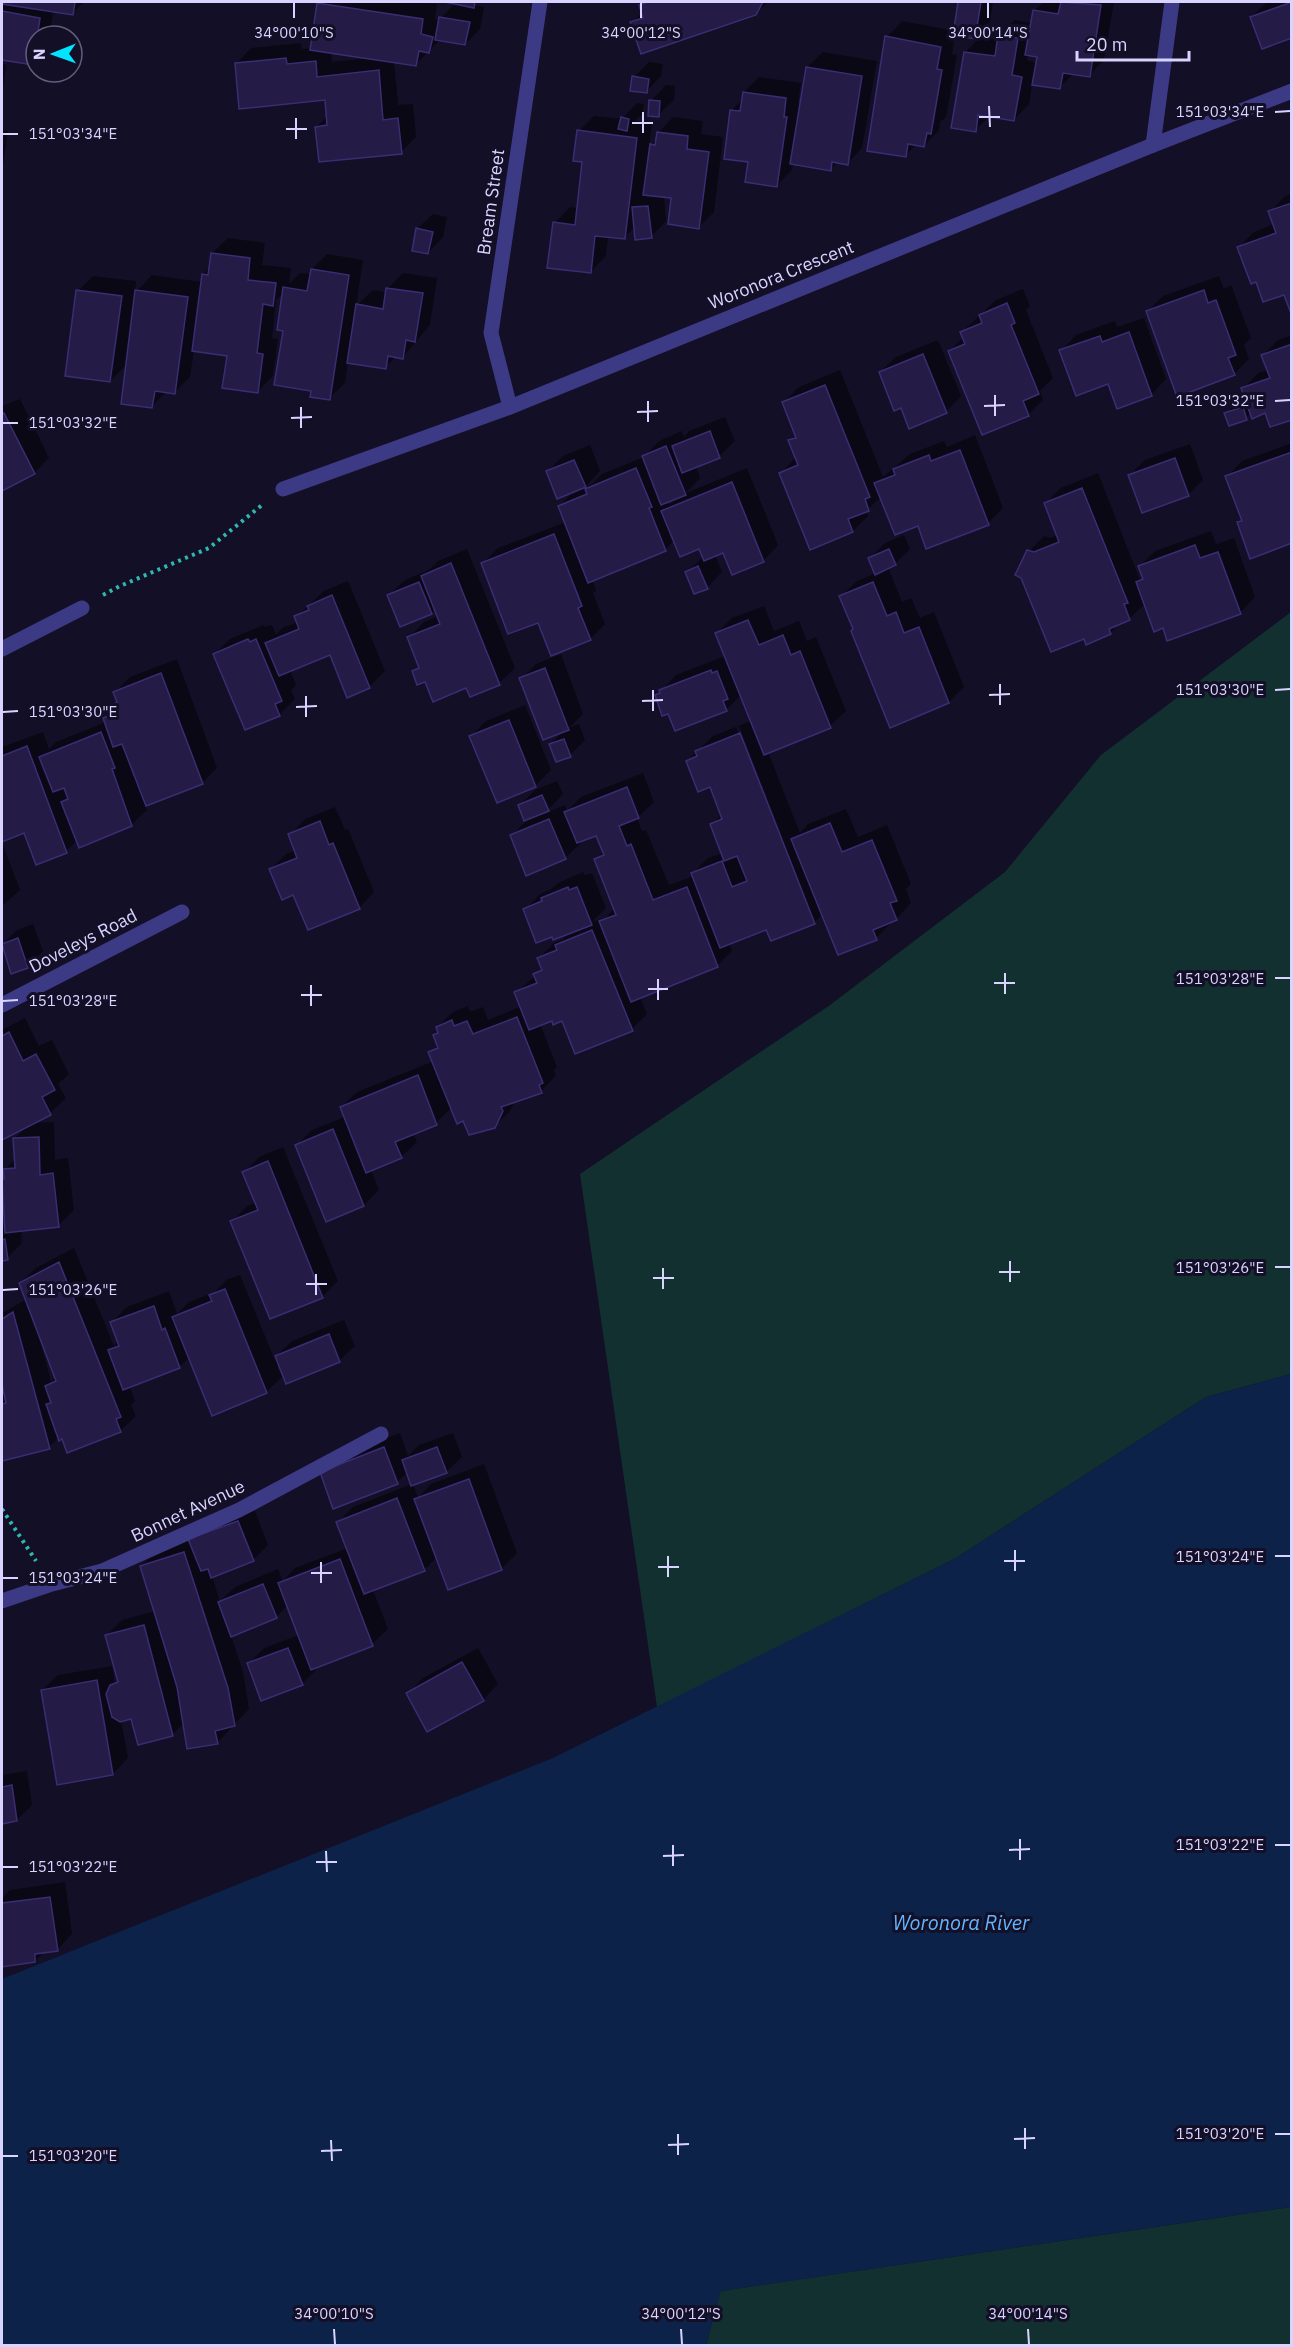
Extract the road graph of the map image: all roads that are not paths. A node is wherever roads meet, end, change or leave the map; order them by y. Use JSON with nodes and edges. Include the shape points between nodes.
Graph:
{"nodes":[{"id":1,"x":540,"y":2,"type":"edge"},
{"id":2,"x":1172,"y":2,"type":"edge"},
{"id":3,"x":1292,"y":91,"type":"edge"},
{"id":4,"x":1153,"y":145,"type":"junction"},
{"id":5,"x":510,"y":407,"type":"junction"},
{"id":6,"x":283,"y":489,"type":"road end"},
{"id":7,"x":82,"y":608,"type":"dead end"},
{"id":8,"x":2,"y":649,"type":"edge"},
{"id":9,"x":182,"y":912,"type":"dead end"},
{"id":10,"x":2,"y":1005,"type":"edge"},
{"id":11,"x":381,"y":1434,"type":"dead end"},
{"id":12,"x":2,"y":1601,"type":"edge"}],
"edges":[{"from":1,"to":5,"type":"street","name":"Bream Street","via":[[492,333]]},
{"from":2,"to":4,"type":"street"},
{"from":3,"to":4,"type":"street","name":"Woronora Crescent"},
{"from":4,"to":5,"type":"street","name":"Woronora Crescent"},
{"from":5,"to":6,"type":"street","name":"Woronora Crescent"},
{"from":7,"to":8,"type":"street"},
{"from":9,"to":10,"type":"street","name":"Doveleys Road"},
{"from":11,"to":12,"type":"street","name":"Bonnet Avenue","via":[[238,1510],[102,1571]]}]}
